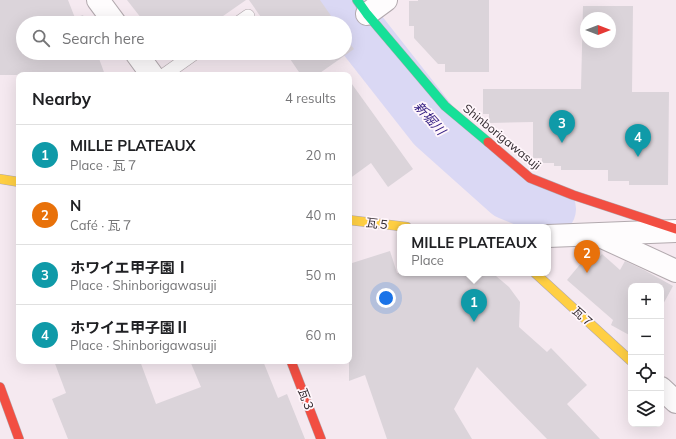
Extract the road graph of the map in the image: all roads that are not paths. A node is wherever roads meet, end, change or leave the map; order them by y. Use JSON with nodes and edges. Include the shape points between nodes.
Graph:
{"nodes":[{"id":1,"x":98,"y":0,"type":"edge"},
{"id":2,"x":386,"y":0,"type":"edge"},
{"id":3,"x":362,"y":7,"type":"edge"},
{"id":4,"x":109,"y":16,"type":"edge"},
{"id":5,"x":141,"y":60,"type":"edge"},
{"id":6,"x":185,"y":60,"type":"edge"},
{"id":7,"x":150,"y":72,"type":"edge"},
{"id":8,"x":168,"y":72,"type":"edge"},
{"id":9,"x":0,"y":180,"type":"edge"},
{"id":10,"x":16,"y":182,"type":"edge"},
{"id":11,"x":352,"y":220,"type":"edge"},
{"id":12,"x":397,"y":226,"type":"edge"},
{"id":13,"x":676,"y":230,"type":"edge"},
{"id":14,"x":595,"y":234,"type":"junction"},
{"id":15,"x":551,"y":236,"type":"edge"},
{"id":16,"x":676,"y":271,"type":"edge"},
{"id":17,"x":538,"y":276,"type":"edge"},
{"id":18,"x":628,"y":357,"type":"edge"},
{"id":19,"x":292,"y":364,"type":"edge"},
{"id":20,"x":0,"y":387,"type":"edge"},
{"id":21,"x":664,"y":391,"type":"edge"},
{"id":22,"x":676,"y":402,"type":"edge"},
{"id":23,"x":20,"y":439,"type":"edge"},
{"id":24,"x":321,"y":439,"type":"edge"}],
"edges":[{"from":1,"to":4,"type":"street"},
{"from":2,"to":3,"type":"street"},
{"from":3,"to":13,"type":"street","name":"Shinborigawasuji","via":[[445,106],[530,178]]},
{"from":5,"to":7,"type":"street"},
{"from":6,"to":8,"type":"lane"},
{"from":9,"to":10,"type":"street"},
{"from":11,"to":12,"type":"street","name":"瓦５"},
{"from":13,"to":14,"type":"street"},
{"from":14,"to":15,"type":"street"},
{"from":14,"to":16,"type":"street"},
{"from":17,"to":18,"type":"street","name":"瓦７"},
{"from":19,"to":24,"type":"street","name":"瓦３"},
{"from":20,"to":23,"type":"street"},
{"from":21,"to":22,"type":"street"}]}
